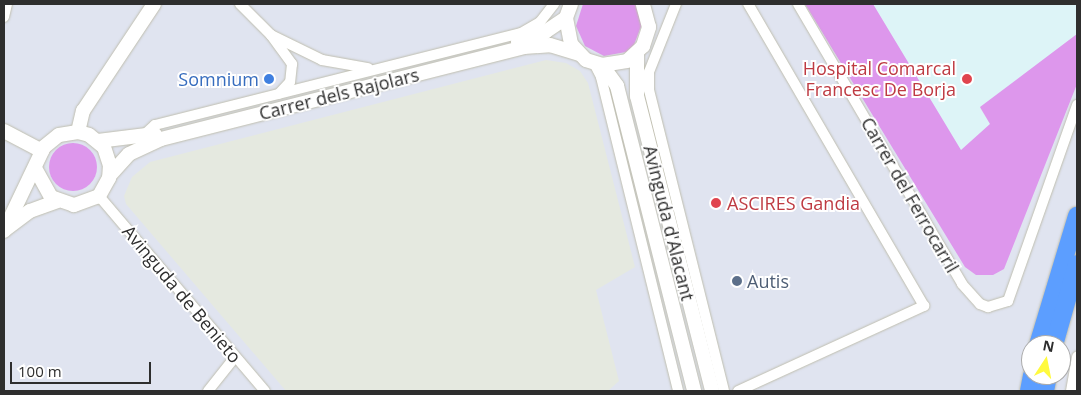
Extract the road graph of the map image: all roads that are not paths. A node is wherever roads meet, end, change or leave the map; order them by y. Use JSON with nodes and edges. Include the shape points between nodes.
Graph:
{"nodes":[{"id":1,"x":7,"y":4,"type":"edge"},
{"id":2,"x":154,"y":4,"type":"edge"},
{"id":3,"x":240,"y":4,"type":"edge"},
{"id":4,"x":554,"y":4,"type":"edge"},
{"id":5,"x":571,"y":4,"type":"edge"},
{"id":6,"x":643,"y":4,"type":"edge"},
{"id":7,"x":652,"y":4,"type":"edge"},
{"id":8,"x":676,"y":4,"type":"edge"},
{"id":9,"x":748,"y":4,"type":"edge"},
{"id":10,"x":798,"y":4,"type":"edge"},
{"id":11,"x":4,"y":17,"type":"edge"},
{"id":12,"x":566,"y":18,"type":"junction"},
{"id":13,"x":648,"y":18,"type":"junction"},
{"id":14,"x":271,"y":35,"type":"junction"},
{"id":15,"x":637,"y":53,"type":"junction"},
{"id":16,"x":579,"y":54,"type":"junction"},
{"id":17,"x":598,"y":64,"type":"junction"},
{"id":18,"x":388,"y":67,"type":"junction"},
{"id":19,"x":278,"y":94,"type":"junction"},
{"id":20,"x":1077,"y":105,"type":"edge"},
{"id":21,"x":4,"y":131,"type":"edge"},
{"id":22,"x":78,"y":132,"type":"junction"},
{"id":23,"x":141,"y":138,"type":"junction"},
{"id":24,"x":98,"y":141,"type":"junction"},
{"id":25,"x":42,"y":151,"type":"junction"},
{"id":26,"x":36,"y":170,"type":"junction"},
{"id":27,"x":110,"y":175,"type":"junction"},
{"id":28,"x":99,"y":196,"type":"junction"},
{"id":29,"x":57,"y":201,"type":"junction"},
{"id":30,"x":1077,"y":216,"type":"edge"},
{"id":31,"x":4,"y":231,"type":"edge"},
{"id":32,"x":1077,"y":264,"type":"edge"},
{"id":33,"x":1041,"y":335,"type":"edge"},
{"id":34,"x":1057,"y":335,"type":"edge"},
{"id":35,"x":236,"y":357,"type":"junction"},
{"id":36,"x":1077,"y":357,"type":"edge"},
{"id":37,"x":208,"y":391,"type":"edge"},
{"id":38,"x":265,"y":391,"type":"edge"},
{"id":39,"x":678,"y":391,"type":"edge"},
{"id":40,"x":694,"y":391,"type":"edge"},
{"id":41,"x":712,"y":391,"type":"edge"},
{"id":42,"x":724,"y":391,"type":"edge"},
{"id":43,"x":738,"y":391,"type":"edge"},
{"id":44,"x":1070,"y":391,"type":"edge"}],
"edges":[{"from":1,"to":11,"type":"street"},
{"from":2,"to":22,"type":"main road","via":[[84,111]]},
{"from":3,"to":14,"type":"street"},
{"from":4,"to":18,"type":"street","via":[[530,29]]},
{"from":5,"to":12,"type":"main road"},
{"from":6,"to":13,"type":"main road"},
{"from":7,"to":13,"type":"street"},
{"from":8,"to":42,"type":"street","name":"Avinguda d'Alacant","via":[[649,72],[649,90]]},
{"from":9,"to":43,"type":"street","via":[[924,306]]},
{"from":10,"to":20,"type":"street","name":"Carrer del Ferrocarril","via":[[970,297],[988,307],[1008,301]]},
{"from":12,"to":16,"type":"main road","via":[[571,44]]},
{"from":12,"to":23,"type":"main road","name":"Carrer dels Rajolars","via":[[530,39]]},
{"from":13,"to":15,"type":"main road","via":[[647,37]]},
{"from":14,"to":18,"type":"street","via":[[342,67]]},
{"from":14,"to":19,"type":"street","via":[[292,64],[290,82]]},
{"from":15,"to":17,"type":"main road","via":[[621,63]]},
{"from":15,"to":41,"type":"main road","name":"Avinguda d'Alacant","via":[[637,96]]},
{"from":16,"to":17,"type":"main road","name":"Carrer dels Rajolars"},
{"from":16,"to":27,"type":"main road","name":"Carrer dels Rajolars","via":[[550,45],[524,47],[170,137],[144,145]]},
{"from":17,"to":39,"type":"street","name":"Avinguda d'Alacant"},
{"from":17,"to":40,"type":"main road","name":"Avinguda d'Alacant","via":[[617,86]]},
{"from":18,"to":19,"type":"street"},
{"from":19,"to":23,"type":"street","via":[[155,125]]},
{"from":21,"to":25,"type":"main road"},
{"from":22,"to":24,"type":"main road"},
{"from":22,"to":25,"type":"main road","via":[[59,135]]},
{"from":23,"to":24,"type":"main road","name":"Carrer dels Rajolars"},
{"from":24,"to":27,"type":"main road","via":[[108,156]]},
{"from":25,"to":26,"type":"main road"},
{"from":26,"to":29,"type":"main road","via":[[45,192]]},
{"from":26,"to":31,"type":"main road"},
{"from":27,"to":28,"type":"main road"},
{"from":28,"to":29,"type":"main road","via":[[74,205]]},
{"from":28,"to":35,"type":"street","name":"Avinguda de Benieto"},
{"from":29,"to":31,"type":"main road","via":[[30,211]]},
{"from":30,"to":33,"type":"highway"},
{"from":32,"to":34,"type":"highway"},
{"from":35,"to":37,"type":"street"},
{"from":35,"to":38,"type":"street","name":"Avinguda de Benieto"},
{"from":36,"to":44,"type":"street"}]}
